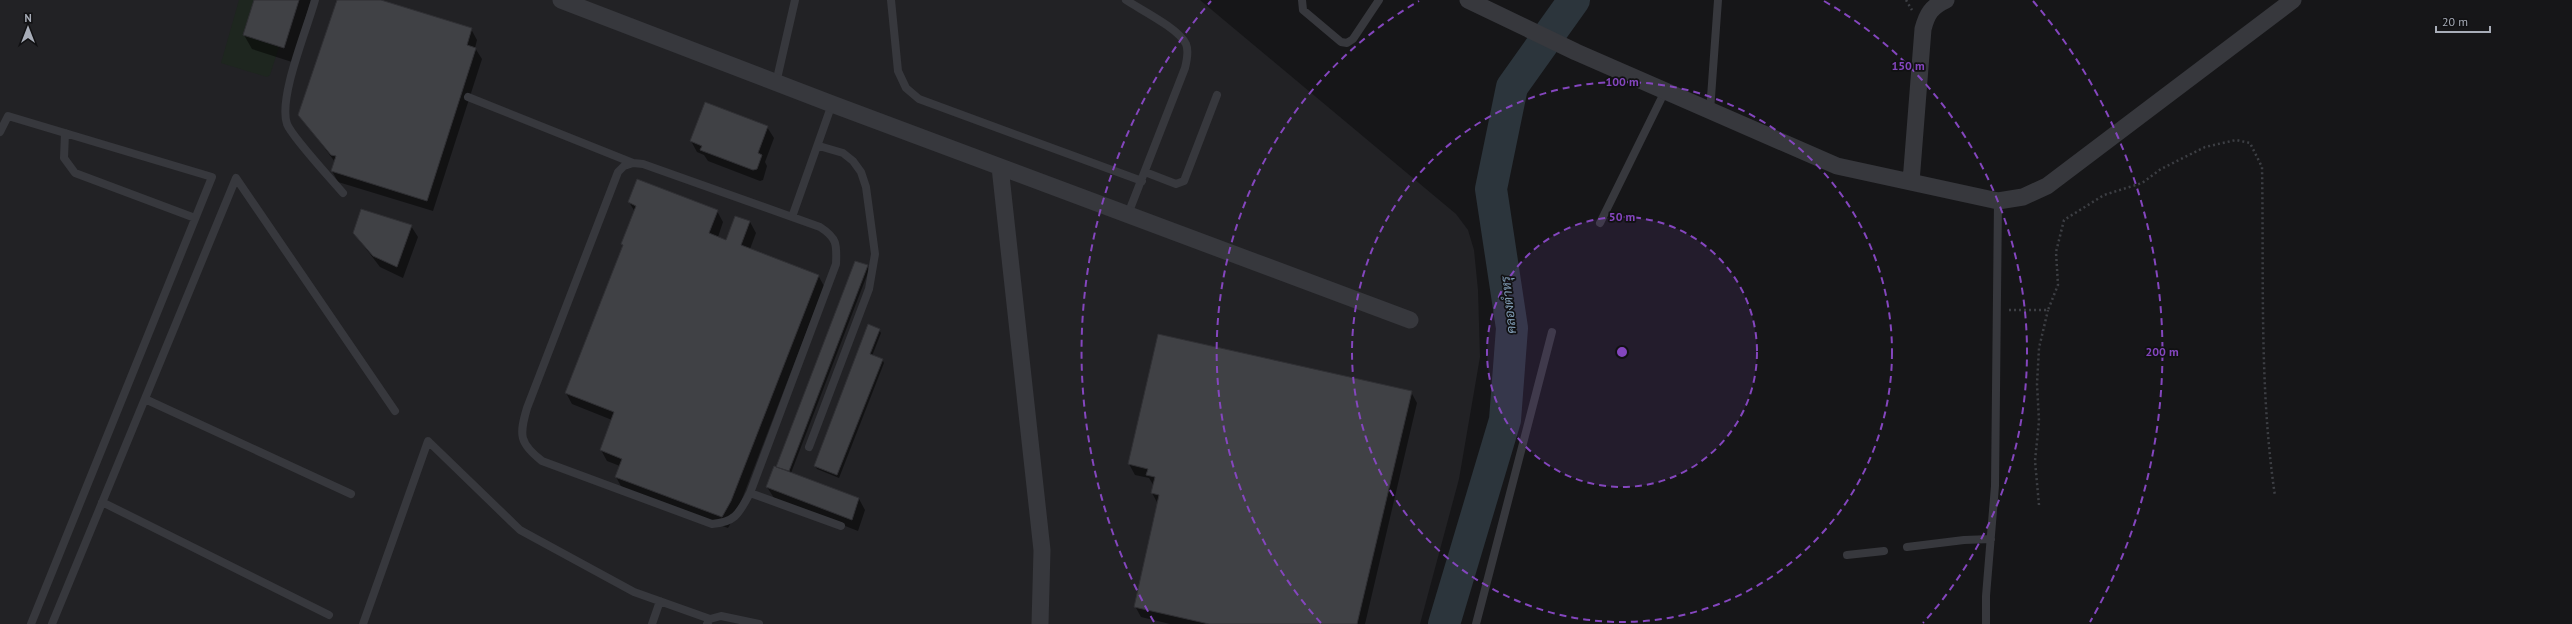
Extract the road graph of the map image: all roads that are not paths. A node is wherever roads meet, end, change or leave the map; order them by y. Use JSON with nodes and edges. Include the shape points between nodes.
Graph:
{"nodes":[{"id":1,"x":316,"y":0,"type":"edge"},
{"id":2,"x":561,"y":0,"type":"edge"},
{"id":3,"x":795,"y":0,"type":"edge"},
{"id":4,"x":891,"y":0,"type":"edge"},
{"id":5,"x":1126,"y":0,"type":"edge"},
{"id":6,"x":1302,"y":0,"type":"edge"},
{"id":7,"x":1379,"y":0,"type":"edge"},
{"id":8,"x":1468,"y":0,"type":"edge"},
{"id":9,"x":1718,"y":0,"type":"edge"},
{"id":10,"x":1946,"y":0,"type":"edge"},
{"id":11,"x":2293,"y":0,"type":"edge"},
{"id":12,"x":776,"y":83,"type":"junction"},
{"id":13,"x":1665,"y":91,"type":"junction"},
{"id":14,"x":1217,"y":95,"type":"dead end"},
{"id":15,"x":468,"y":98,"type":"dead end"},
{"id":16,"x":832,"y":104,"type":"junction"},
{"id":17,"x":1710,"y":111,"type":"junction"},
{"id":18,"x":0,"y":132,"type":"edge"},
{"id":19,"x":65,"y":133,"type":"junction"},
{"id":20,"x":819,"y":146,"type":"junction"},
{"id":21,"x":633,"y":163,"type":"junction"},
{"id":22,"x":1000,"y":166,"type":"junction"},
{"id":23,"x":1145,"y":172,"type":"junction"},
{"id":24,"x":1142,"y":181,"type":"junction"},
{"id":25,"x":1911,"y":182,"type":"junction"},
{"id":26,"x":343,"y":193,"type":"dead end"},
{"id":27,"x":1998,"y":202,"type":"junction"},
{"id":28,"x":1128,"y":214,"type":"junction"},
{"id":29,"x":792,"y":217,"type":"junction"},
{"id":30,"x":195,"y":218,"type":"junction"},
{"id":31,"x":1600,"y":223,"type":"dead end"},
{"id":32,"x":1410,"y":320,"type":"dead end"},
{"id":33,"x":1552,"y":332,"type":"dead end"},
{"id":34,"x":145,"y":399,"type":"junction"},
{"id":35,"x":395,"y":411,"type":"dead end"},
{"id":36,"x":809,"y":447,"type":"dead end"},
{"id":37,"x":750,"y":493,"type":"junction"},
{"id":38,"x":351,"y":494,"type":"dead end"},
{"id":39,"x":102,"y":502,"type":"junction"},
{"id":40,"x":841,"y":526,"type":"dead end"},
{"id":41,"x":1991,"y":539,"type":"junction"},
{"id":42,"x":1907,"y":547,"type":"dead end"},
{"id":43,"x":1884,"y":551,"type":"dead end"},
{"id":44,"x":1847,"y":555,"type":"dead end"},
{"id":45,"x":660,"y":601,"type":"junction"},
{"id":46,"x":329,"y":615,"type":"dead end"},
{"id":47,"x":708,"y":621,"type":"edge"},
{"id":48,"x":31,"y":624,"type":"edge"},
{"id":49,"x":52,"y":624,"type":"edge"},
{"id":50,"x":363,"y":624,"type":"edge"},
{"id":51,"x":652,"y":624,"type":"edge"},
{"id":52,"x":758,"y":624,"type":"edge"},
{"id":53,"x":1040,"y":624,"type":"edge"},
{"id":54,"x":1476,"y":624,"type":"edge"},
{"id":55,"x":1986,"y":624,"type":"edge"}],
"edges":[{"from":1,"to":26,"type":"lane","via":[[287,90],[284,108],[287,125]]},
{"from":2,"to":12,"type":"street"},
{"from":3,"to":12,"type":"lane"},
{"from":4,"to":24,"type":"lane","via":[[898,71],[906,88],[919,99]]},
{"from":5,"to":23,"type":"lane","via":[[1179,34],[1186,44],[1188,56]]},
{"from":6,"to":7,"type":"lane","via":[[1303,10],[1341,42],[1347,42],[1361,29]]},
{"from":8,"to":13,"type":"street"},
{"from":9,"to":17,"type":"lane"},
{"from":10,"to":25,"type":"street","via":[[1935,5],[1928,13],[1923,29]]},
{"from":11,"to":27,"type":"street","via":[[2047,186],[2022,197]]},
{"from":12,"to":16,"type":"street"},
{"from":13,"to":17,"type":"street"},
{"from":13,"to":31,"type":"lane"},
{"from":14,"to":23,"type":"lane","via":[[1184,181],[1176,184]]},
{"from":15,"to":21,"type":"lane"},
{"from":16,"to":20,"type":"lane"},
{"from":16,"to":22,"type":"street"},
{"from":17,"to":25,"type":"street","via":[[1837,166]]},
{"from":18,"to":19,"type":"lane","via":[[8,116]]},
{"from":19,"to":30,"type":"lane","via":[[64,158],[75,173]]},
{"from":19,"to":30,"type":"lane","via":[[212,177]]},
{"from":20,"to":29,"type":"lane"},
{"from":20,"to":36,"type":"lane","via":[[843,153],[861,172],[866,186],[875,254],[869,289]]},
{"from":21,"to":29,"type":"lane"},
{"from":21,"to":37,"type":"lane","via":[[624,166],[618,172],[527,408],[522,423],[522,439],[529,450],[542,461],[712,524],[726,523],[738,515]]},
{"from":22,"to":28,"type":"street"},
{"from":22,"to":53,"type":"street","via":[[1042,550]]},
{"from":23,"to":24,"type":"lane"},
{"from":24,"to":28,"type":"lane"},
{"from":25,"to":27,"type":"street"},
{"from":27,"to":41,"type":"lane","via":[[1995,486]]},
{"from":28,"to":32,"type":"street"},
{"from":29,"to":37,"type":"lane","via":[[820,227],[832,235],[837,247],[836,264]]},
{"from":30,"to":48,"type":"lane"},
{"from":33,"to":54,"type":"lane"},
{"from":34,"to":35,"type":"lane","via":[[236,178]]},
{"from":34,"to":38,"type":"lane"},
{"from":34,"to":39,"type":"lane"},
{"from":37,"to":40,"type":"lane"},
{"from":39,"to":46,"type":"lane"},
{"from":39,"to":49,"type":"lane"},
{"from":41,"to":42,"type":"lane"},
{"from":41,"to":55,"type":"lane"},
{"from":43,"to":44,"type":"lane"},
{"from":45,"to":47,"type":"lane"},
{"from":45,"to":50,"type":"lane","via":[[634,592],[520,530],[428,441]]},
{"from":45,"to":51,"type":"lane"},
{"from":47,"to":52,"type":"lane","via":[[721,616]]}]}
